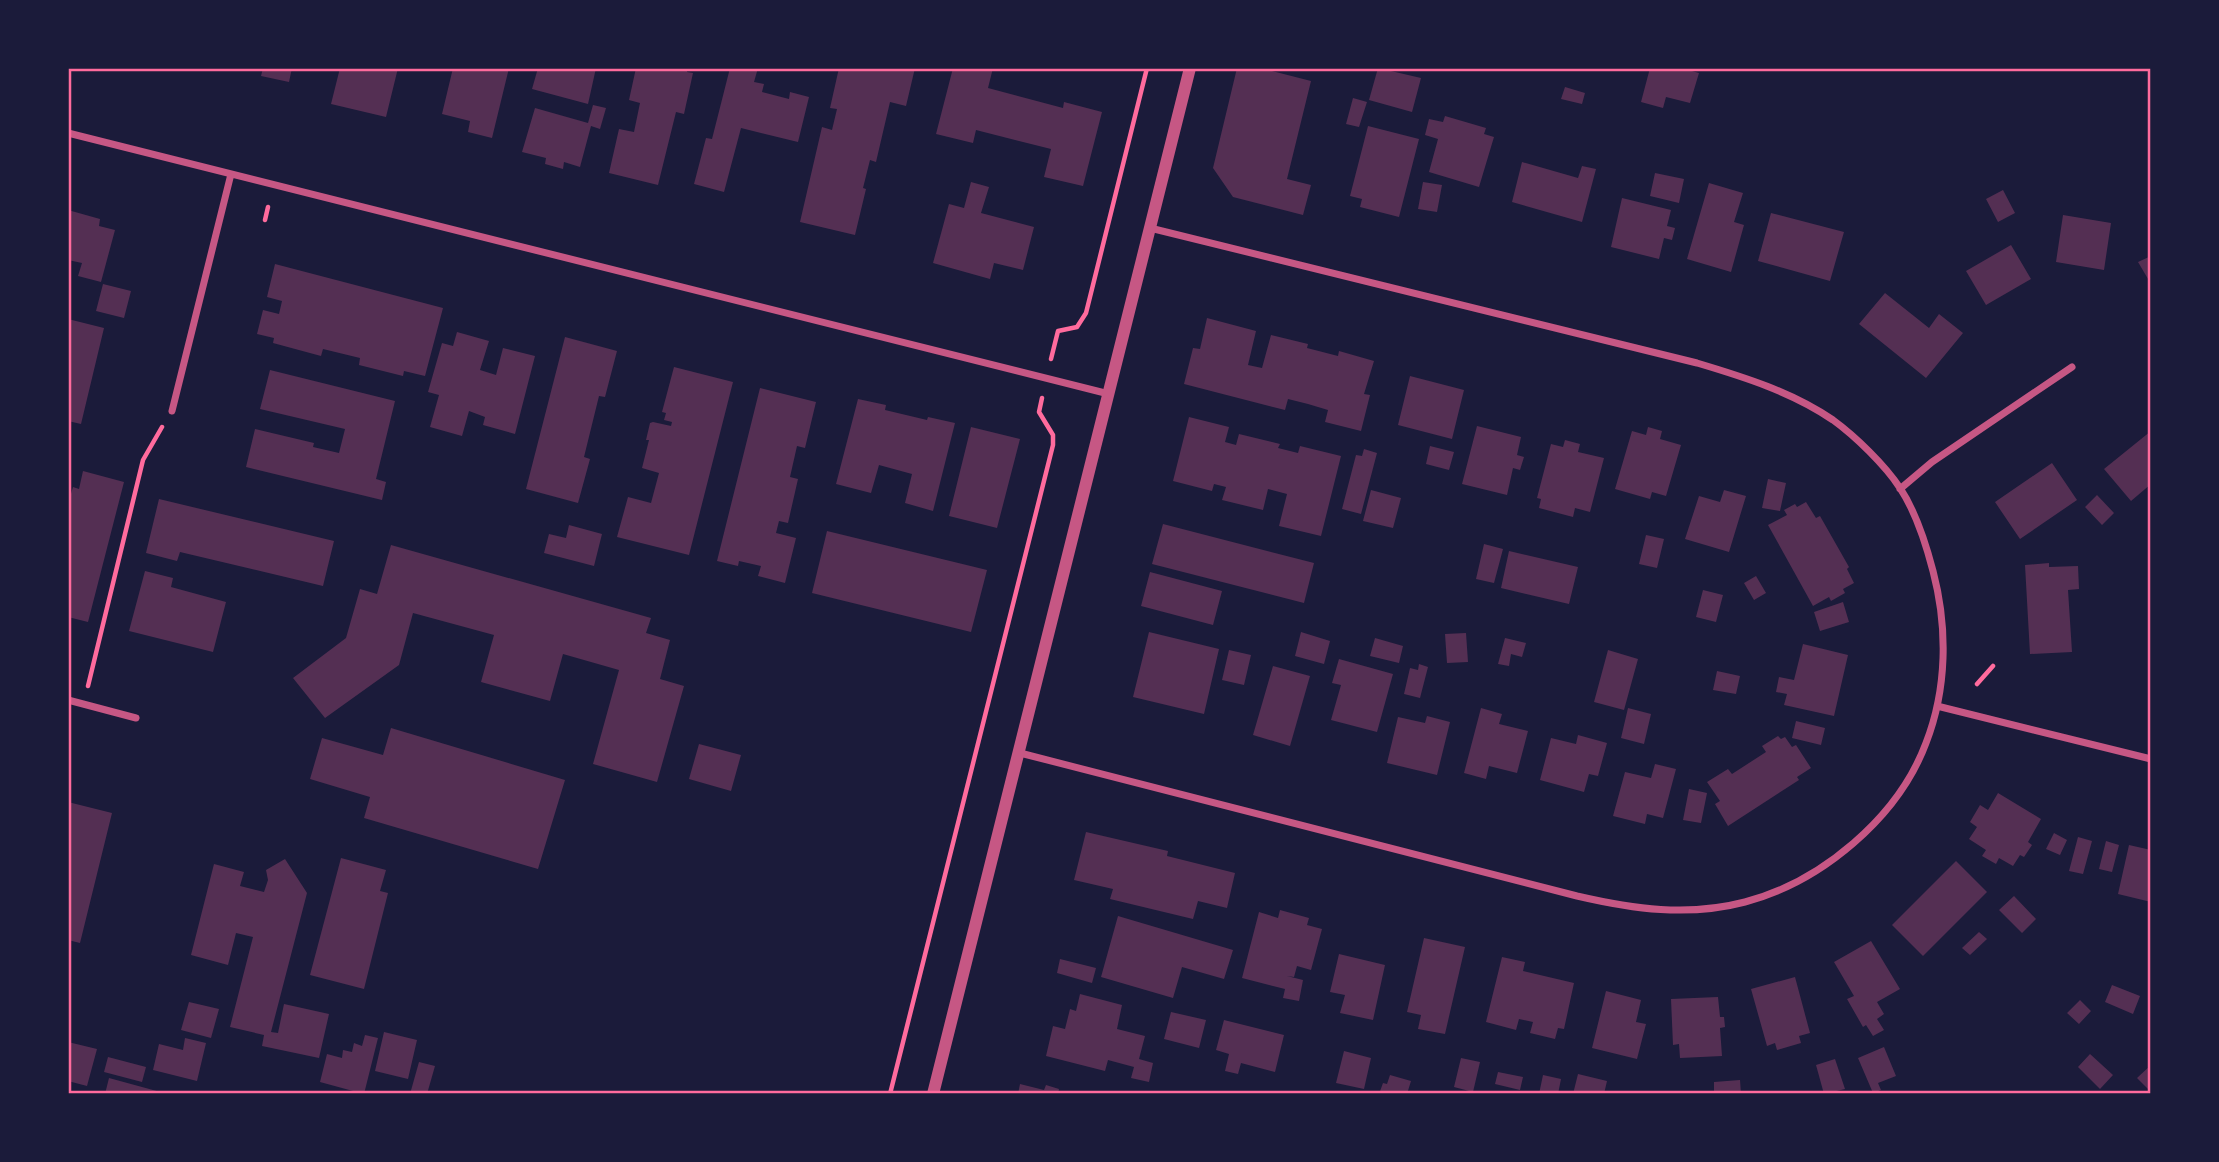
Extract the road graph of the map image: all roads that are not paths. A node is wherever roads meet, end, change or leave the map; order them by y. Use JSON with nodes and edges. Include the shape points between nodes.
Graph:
{"nodes":[{"id":1,"x":1190,"y":68,"type":"edge"},
{"id":2,"x":68,"y":133,"type":"edge"},
{"id":3,"x":231,"y":174,"type":"junction"},
{"id":4,"x":1150,"y":228,"type":"junction"},
{"id":5,"x":2072,"y":367,"type":"dead end"},
{"id":6,"x":1109,"y":394,"type":"junction"},
{"id":7,"x":172,"y":411,"type":"road end"},
{"id":8,"x":1900,"y":489,"type":"junction"},
{"id":9,"x":68,"y":700,"type":"edge"},
{"id":10,"x":1937,"y":706,"type":"junction"},
{"id":11,"x":136,"y":718,"type":"dead end"},
{"id":12,"x":1020,"y":753,"type":"junction"},
{"id":13,"x":2151,"y":759,"type":"edge"},
{"id":14,"x":933,"y":1094,"type":"edge"}],
"edges":[{"from":1,"to":4,"type":"street"},
{"from":2,"to":3,"type":"street"},
{"from":3,"to":6,"type":"street"},
{"from":3,"to":7,"type":"street"},
{"from":4,"to":6,"type":"street"},
{"from":4,"to":8,"type":"street","via":[[1749,379],[1834,421],[1872,455]]},
{"from":5,"to":8,"type":"street","via":[[1932,462]]},
{"from":6,"to":12,"type":"street"},
{"from":8,"to":10,"type":"street","via":[[1926,544],[1936,583],[1943,627]]},
{"from":9,"to":11,"type":"street"},
{"from":10,"to":12,"type":"street","via":[[1925,745],[1908,777],[1881,815],[1842,852],[1810,875],[1744,902],[1666,911],[1577,896]]},
{"from":10,"to":13,"type":"street"},
{"from":12,"to":14,"type":"street"}]}
